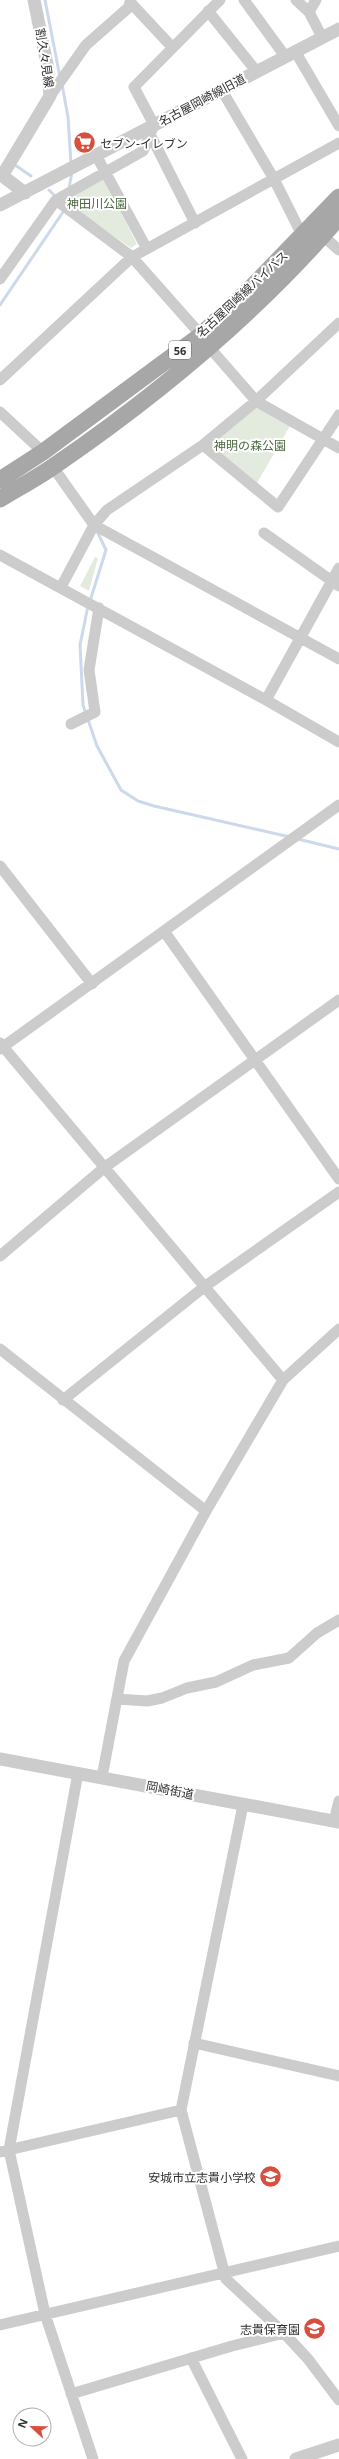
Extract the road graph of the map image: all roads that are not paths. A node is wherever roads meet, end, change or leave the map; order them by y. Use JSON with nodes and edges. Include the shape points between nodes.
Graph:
{"nodes":[{"id":1,"x":34,"y":0,"type":"edge"},
{"id":2,"x":220,"y":0,"type":"edge"},
{"id":3,"x":244,"y":0,"type":"edge"},
{"id":4,"x":296,"y":0,"type":"edge"},
{"id":5,"x":316,"y":0,"type":"edge"},
{"id":6,"x":130,"y":1,"type":"edge"},
{"id":7,"x":208,"y":11,"type":"junction"},
{"id":8,"x":308,"y":12,"type":"junction"},
{"id":9,"x":339,"y":28,"type":"edge"},
{"id":10,"x":322,"y":37,"type":"junction"},
{"id":11,"x":172,"y":47,"type":"junction"},
{"id":12,"x":290,"y":53,"type":"junction"},
{"id":13,"x":257,"y":72,"type":"junction"},
{"id":14,"x":221,"y":89,"type":"junction"},
{"id":15,"x":50,"y":96,"type":"junction"},
{"id":16,"x":339,"y":126,"type":"edge"},
{"id":17,"x":152,"y":130,"type":"junction"},
{"id":18,"x":339,"y":143,"type":"edge"},
{"id":19,"x":96,"y":155,"type":"junction"},
{"id":20,"x":106,"y":173,"type":"junction"},
{"id":21,"x":1,"y":175,"type":"edge"},
{"id":22,"x":274,"y":179,"type":"junction"},
{"id":23,"x":25,"y":193,"type":"junction"},
{"id":24,"x":339,"y":197,"type":"edge"},
{"id":25,"x":56,"y":200,"type":"junction"},
{"id":26,"x":0,"y":205,"type":"edge"},
{"id":27,"x":339,"y":217,"type":"edge"},
{"id":28,"x":195,"y":223,"type":"junction"},
{"id":29,"x":323,"y":236,"type":"junction"},
{"id":30,"x":303,"y":237,"type":"junction"},
{"id":31,"x":147,"y":249,"type":"junction"},
{"id":32,"x":339,"y":250,"type":"edge"},
{"id":33,"x":132,"y":257,"type":"junction"},
{"id":34,"x":0,"y":279,"type":"edge"},
{"id":35,"x":339,"y":323,"type":"edge"},
{"id":36,"x":205,"y":341,"type":"junction"},
{"id":37,"x":0,"y":380,"type":"edge"},
{"id":38,"x":256,"y":401,"type":"junction"},
{"id":39,"x":0,"y":412,"type":"edge"},
{"id":40,"x":339,"y":415,"type":"edge"},
{"id":41,"x":322,"y":439,"type":"junction"},
{"id":42,"x":203,"y":445,"type":"junction"},
{"id":43,"x":339,"y":448,"type":"edge"},
{"id":44,"x":43,"y":452,"type":"junction"},
{"id":45,"x":53,"y":467,"type":"junction"},
{"id":46,"x":0,"y":480,"type":"edge"},
{"id":47,"x":0,"y":499,"type":"edge"},
{"id":48,"x":94,"y":525,"type":"junction"},
{"id":49,"x":264,"y":534,"type":"dead end"},
{"id":50,"x":0,"y":555,"type":"edge"},
{"id":51,"x":339,"y":568,"type":"edge"},
{"id":52,"x":336,"y":583,"type":"edge"},
{"id":53,"x":61,"y":587,"type":"junction"},
{"id":54,"x":99,"y":608,"type":"junction"},
{"id":55,"x":301,"y":637,"type":"junction"},
{"id":56,"x":339,"y":659,"type":"edge"},
{"id":57,"x":266,"y":700,"type":"junction"},
{"id":58,"x":70,"y":724,"type":"dead end"},
{"id":59,"x":339,"y":742,"type":"edge"},
{"id":60,"x":339,"y":805,"type":"edge"},
{"id":61,"x":0,"y":866,"type":"edge"},
{"id":62,"x":164,"y":931,"type":"junction"},
{"id":63,"x":92,"y":984,"type":"junction"},
{"id":64,"x":339,"y":1000,"type":"edge"},
{"id":65,"x":1,"y":1046,"type":"edge"},
{"id":66,"x":255,"y":1061,"type":"junction"},
{"id":67,"x":105,"y":1167,"type":"junction"},
{"id":68,"x":339,"y":1179,"type":"edge"},
{"id":69,"x":339,"y":1192,"type":"edge"},
{"id":70,"x":0,"y":1256,"type":"edge"},
{"id":71,"x":204,"y":1287,"type":"junction"},
{"id":72,"x":339,"y":1329,"type":"edge"},
{"id":73,"x":0,"y":1349,"type":"edge"},
{"id":74,"x":283,"y":1380,"type":"junction"},
{"id":75,"x":63,"y":1400,"type":"junction"},
{"id":76,"x":206,"y":1511,"type":"junction"},
{"id":77,"x":339,"y":1620,"type":"edge"},
{"id":78,"x":117,"y":1699,"type":"junction"},
{"id":79,"x":0,"y":1759,"type":"edge"},
{"id":80,"x":78,"y":1773,"type":"junction"},
{"id":81,"x":102,"y":1778,"type":"junction"},
{"id":82,"x":339,"y":1801,"type":"edge"},
{"id":83,"x":243,"y":1805,"type":"junction"},
{"id":84,"x":336,"y":1822,"type":"edge"},
{"id":85,"x":194,"y":2043,"type":"junction"},
{"id":86,"x":339,"y":2076,"type":"edge"},
{"id":87,"x":181,"y":2110,"type":"junction"},
{"id":88,"x":4,"y":2151,"type":"edge"},
{"id":89,"x":339,"y":2246,"type":"edge"},
{"id":90,"x":224,"y":2273,"type":"junction"},
{"id":91,"x":45,"y":2314,"type":"junction"},
{"id":92,"x":0,"y":2326,"type":"edge"},
{"id":93,"x":284,"y":2333,"type":"junction"},
{"id":94,"x":191,"y":2358,"type":"junction"},
{"id":95,"x":71,"y":2394,"type":"junction"},
{"id":96,"x":339,"y":2400,"type":"edge"},
{"id":97,"x":339,"y":2445,"type":"edge"},
{"id":98,"x":316,"y":2456,"type":"edge"},
{"id":99,"x":93,"y":2459,"type":"edge"},
{"id":100,"x":242,"y":2459,"type":"edge"},
{"id":101,"x":296,"y":2459,"type":"edge"}],
"edges":[{"from":1,"to":15,"type":"street","name":"割久々見線","via":[[47,64]]},
{"from":2,"to":7,"type":"street"},
{"from":3,"to":12,"type":"street"},
{"from":4,"to":8,"type":"street"},
{"from":5,"to":8,"type":"street"},
{"from":6,"to":11,"type":"street"},
{"from":6,"to":15,"type":"street","via":[[128,8],[86,45]]},
{"from":7,"to":11,"type":"street"},
{"from":7,"to":13,"type":"street"},
{"from":8,"to":10,"type":"street"},
{"from":9,"to":10,"type":"street","name":"名古屋岡崎線旧道"},
{"from":10,"to":12,"type":"street","name":"名古屋岡崎線旧道"},
{"from":11,"to":17,"type":"street","via":[[134,87]]},
{"from":12,"to":13,"type":"street","name":"名古屋岡崎線旧道"},
{"from":12,"to":16,"type":"street"},
{"from":13,"to":14,"type":"street","name":"名古屋岡崎線旧道"},
{"from":14,"to":17,"type":"street","name":"名古屋岡崎線旧道"},
{"from":14,"to":22,"type":"street"},
{"from":15,"to":21,"type":"street","name":"割久々見線"},
{"from":17,"to":19,"type":"street","name":"名古屋岡崎線旧道"},
{"from":17,"to":20,"type":"street","via":[[143,151]]},
{"from":17,"to":28,"type":"street"},
{"from":18,"to":22,"type":"street"},
{"from":19,"to":20,"type":"street"},
{"from":19,"to":23,"type":"street","name":"名古屋岡崎線旧道"},
{"from":20,"to":25,"type":"street"},
{"from":20,"to":31,"type":"street"},
{"from":21,"to":23,"type":"street"},
{"from":22,"to":28,"type":"street"},
{"from":22,"to":30,"type":"street"},
{"from":23,"to":26,"type":"street","name":"名古屋岡崎線旧道"},
{"from":24,"to":30,"type":"main road","name":"名古屋岡崎線バイパス","number":"56"},
{"from":25,"to":33,"type":"street"},
{"from":25,"to":34,"type":"street"},
{"from":27,"to":29,"type":"main road","name":"名古屋岡崎線バイパス","number":"56"},
{"from":28,"to":31,"type":"street"},
{"from":29,"to":32,"type":"street"},
{"from":29,"to":36,"type":"main road","name":"名古屋岡崎線バイパス","number":"56","via":[[268,294]]},
{"from":30,"to":36,"type":"main road","name":"名古屋岡崎線バイパス","number":"56"},
{"from":31,"to":33,"type":"street"},
{"from":33,"to":36,"type":"street"},
{"from":33,"to":37,"type":"street"},
{"from":35,"to":38,"type":"street"},
{"from":36,"to":38,"type":"street"},
{"from":36,"to":44,"type":"main road","name":"名古屋岡崎線バイパス","number":"56"},
{"from":36,"to":45,"type":"main road","name":"名古屋岡崎線バイパス","number":"56","via":[[112,425]]},
{"from":38,"to":41,"type":"street"},
{"from":38,"to":42,"type":"street"},
{"from":39,"to":44,"type":"street"},
{"from":40,"to":41,"type":"street"},
{"from":41,"to":42,"type":"street","via":[[278,507]]},
{"from":41,"to":43,"type":"street"},
{"from":42,"to":48,"type":"street","via":[[107,510]]},
{"from":44,"to":46,"type":"main road","name":"名古屋岡崎線バイパス","number":"56"},
{"from":45,"to":47,"type":"main road","name":"名古屋岡崎線バイパス","number":"56"},
{"from":45,"to":48,"type":"street"},
{"from":48,"to":53,"type":"street"},
{"from":48,"to":55,"type":"street"},
{"from":49,"to":52,"type":"street"},
{"from":50,"to":53,"type":"street"},
{"from":51,"to":52,"type":"street"},
{"from":52,"to":55,"type":"street"},
{"from":53,"to":54,"type":"street"},
{"from":54,"to":57,"type":"street"},
{"from":54,"to":58,"type":"street","via":[[89,670],[96,712]]},
{"from":55,"to":56,"type":"street"},
{"from":55,"to":57,"type":"street"},
{"from":57,"to":59,"type":"street"},
{"from":60,"to":62,"type":"street"},
{"from":61,"to":63,"type":"street"},
{"from":62,"to":63,"type":"street"},
{"from":62,"to":66,"type":"street"},
{"from":63,"to":65,"type":"street"},
{"from":64,"to":66,"type":"street"},
{"from":65,"to":67,"type":"street"},
{"from":66,"to":67,"type":"street"},
{"from":66,"to":68,"type":"street"},
{"from":67,"to":70,"type":"street"},
{"from":67,"to":71,"type":"street"},
{"from":69,"to":71,"type":"street"},
{"from":71,"to":74,"type":"street"},
{"from":71,"to":75,"type":"street"},
{"from":72,"to":74,"type":"street"},
{"from":73,"to":75,"type":"street"},
{"from":74,"to":76,"type":"street"},
{"from":75,"to":76,"type":"street"},
{"from":76,"to":78,"type":"street","via":[[124,1661]]},
{"from":77,"to":78,"type":"street","via":[[317,1633],[289,1658],[253,1665],[216,1682],[147,1701]]},
{"from":78,"to":81,"type":"street"},
{"from":79,"to":80,"type":"street","name":"岡崎街道"},
{"from":80,"to":81,"type":"street","name":"岡崎街道"},
{"from":80,"to":88,"type":"street"},
{"from":81,"to":83,"type":"street","name":"岡崎街道"},
{"from":82,"to":84,"type":"street"},
{"from":83,"to":84,"type":"street","name":"岡崎街道"},
{"from":83,"to":85,"type":"street"},
{"from":85,"to":86,"type":"street"},
{"from":85,"to":87,"type":"street"},
{"from":87,"to":88,"type":"street"},
{"from":87,"to":90,"type":"street"},
{"from":88,"to":91,"type":"street"},
{"from":89,"to":90,"type":"street"},
{"from":90,"to":91,"type":"street"},
{"from":90,"to":93,"type":"street","via":[[226,2279]]},
{"from":91,"to":92,"type":"street"},
{"from":91,"to":95,"type":"street"},
{"from":93,"to":94,"type":"street"},
{"from":93,"to":96,"type":"street","via":[[308,2359]]},
{"from":94,"to":95,"type":"street"},
{"from":94,"to":100,"type":"street"},
{"from":95,"to":99,"type":"street"},
{"from":97,"to":98,"type":"street"},
{"from":98,"to":101,"type":"street"}]}
